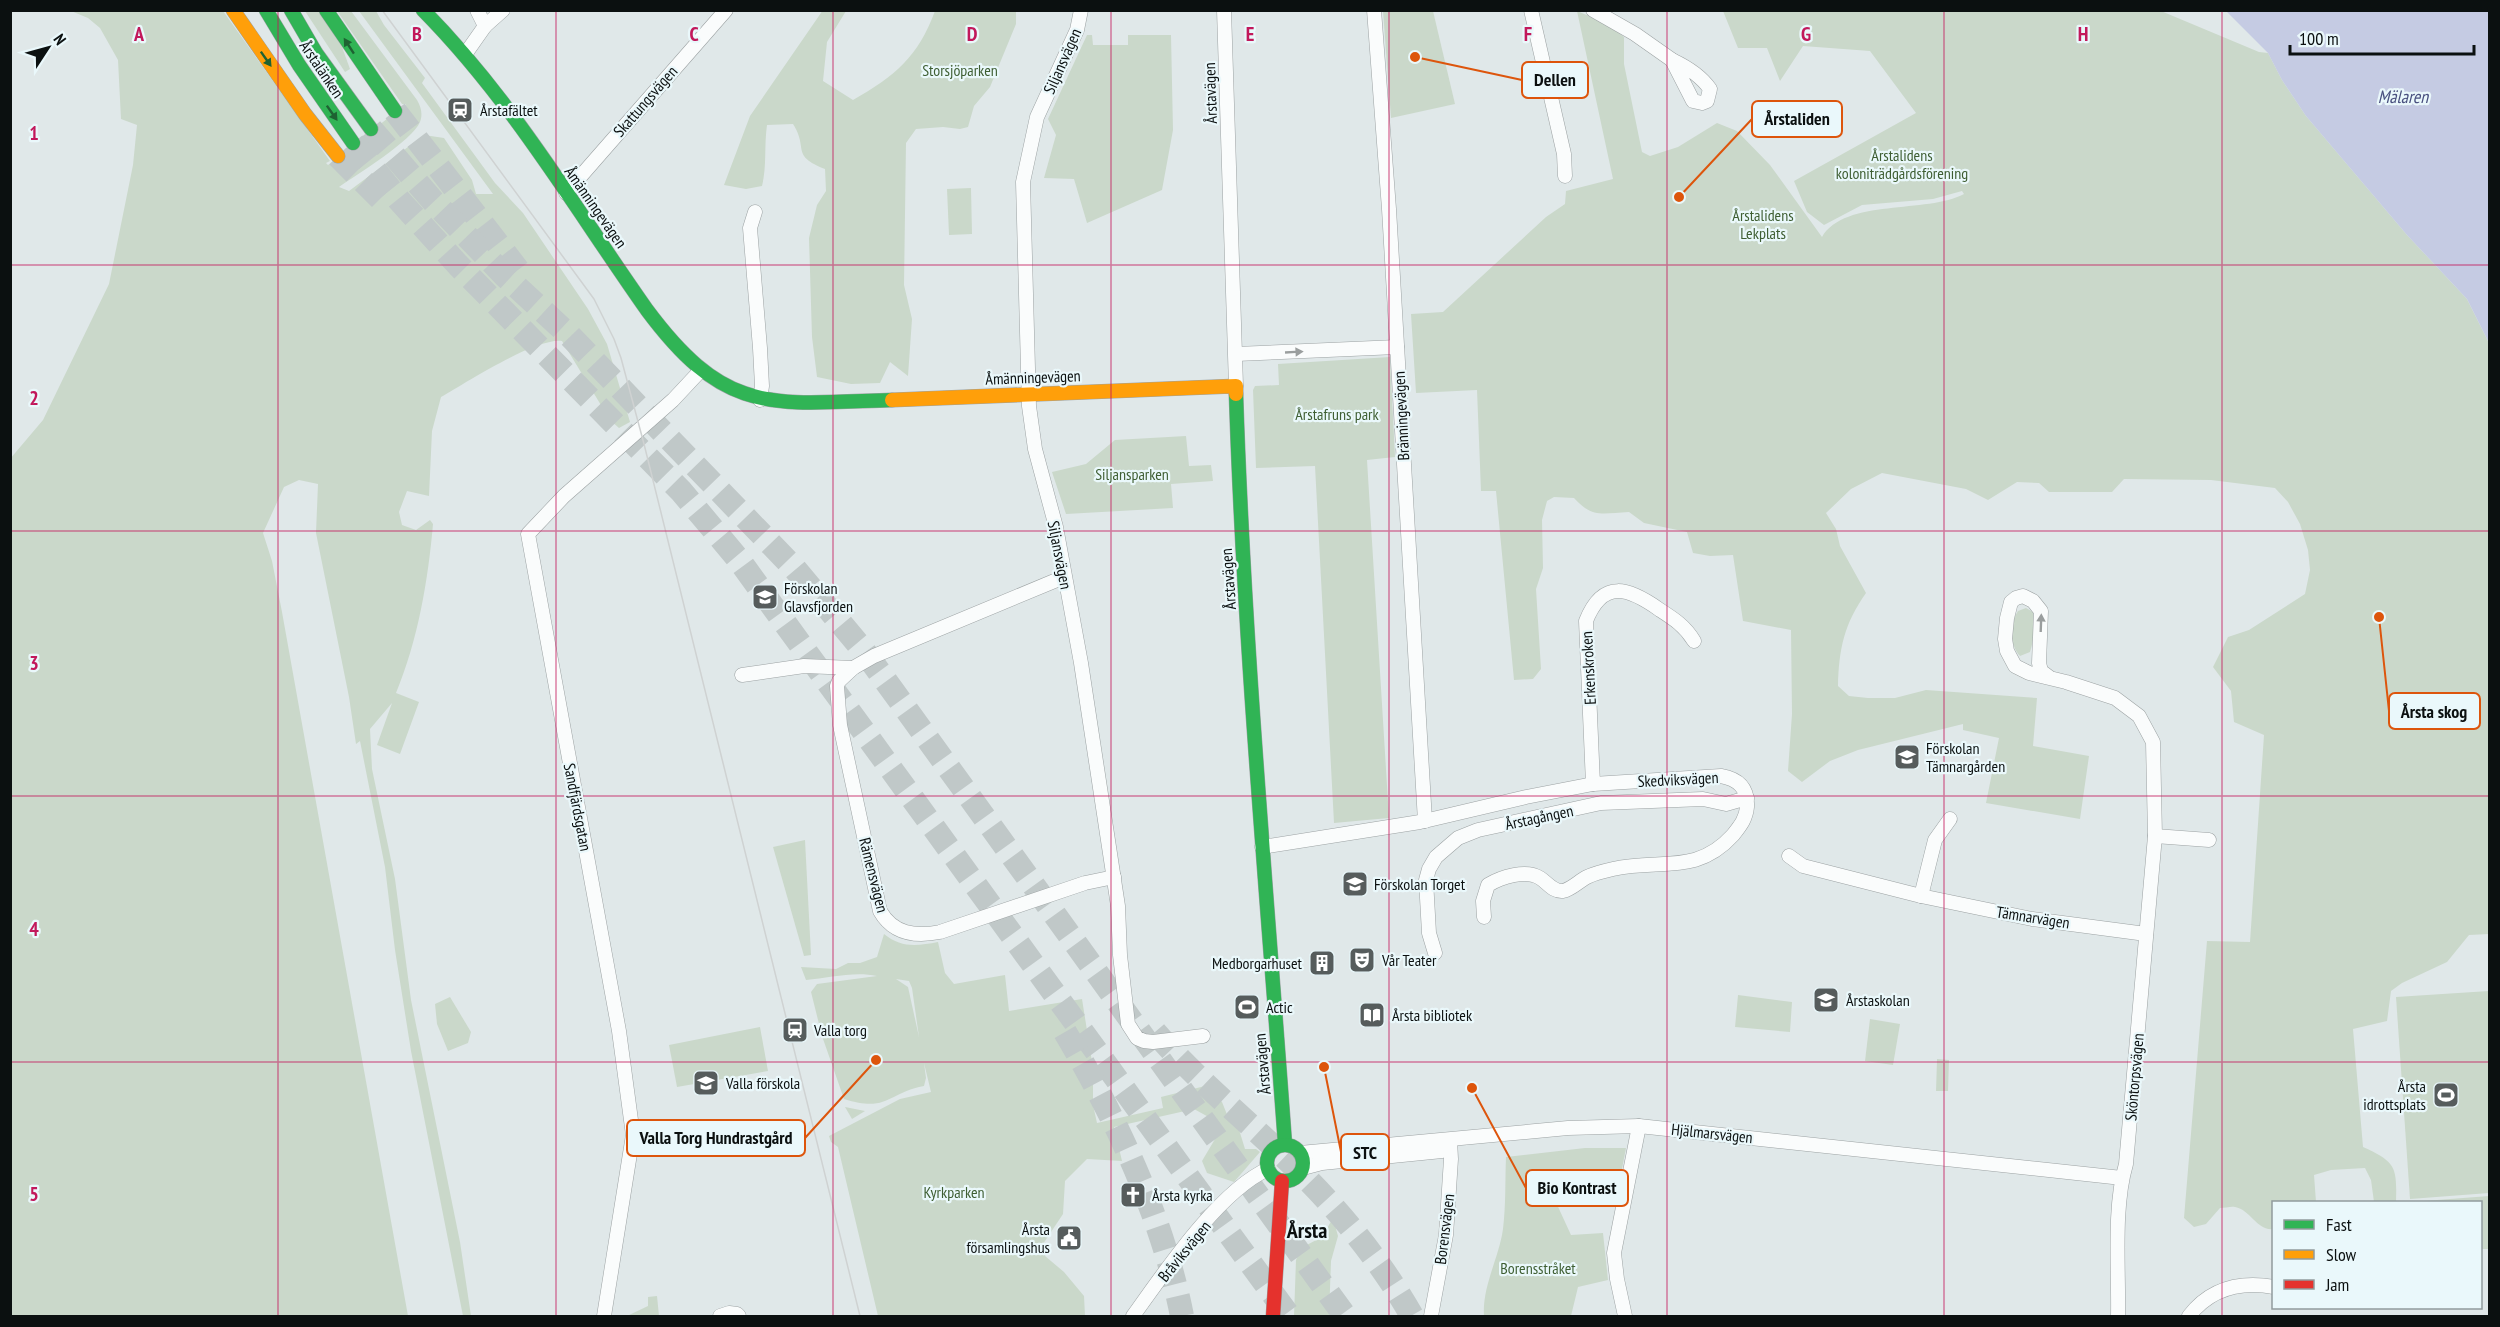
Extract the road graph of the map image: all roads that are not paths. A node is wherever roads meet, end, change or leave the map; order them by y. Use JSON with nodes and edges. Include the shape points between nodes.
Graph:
{"nodes":[{"id":1,"x":233,"y":10,"type":"edge"},
{"id":2,"x":266,"y":10,"type":"edge"},
{"id":3,"x":291,"y":10,"type":"edge"},
{"id":4,"x":326,"y":10,"type":"edge"},
{"id":5,"x":423,"y":10,"type":"edge"},
{"id":6,"x":477,"y":10,"type":"edge"},
{"id":7,"x":503,"y":10,"type":"edge"},
{"id":8,"x":726,"y":10,"type":"edge"},
{"id":9,"x":1081,"y":10,"type":"edge"},
{"id":10,"x":1224,"y":10,"type":"edge"},
{"id":11,"x":1374,"y":10,"type":"edge"},
{"id":12,"x":1531,"y":10,"type":"edge"},
{"id":13,"x":1593,"y":10,"type":"edge"},
{"id":14,"x":485,"y":26,"type":"junction"},
{"id":15,"x":466,"y":53,"type":"junction"},
{"id":16,"x":1672,"y":60,"type":"dead end"},
{"id":17,"x":394,"y":111,"type":"tunnel mouth"},
{"id":18,"x":371,"y":129,"type":"tunnel mouth"},
{"id":19,"x":353,"y":143,"type":"tunnel mouth"},
{"id":20,"x":338,"y":156,"type":"tunnel mouth"},
{"id":21,"x":1565,"y":176,"type":"dead end"},
{"id":22,"x":566,"y":193,"type":"junction"},
{"id":23,"x":755,"y":212,"type":"dead end"},
{"id":24,"x":1397,"y":347,"type":"junction"},
{"id":25,"x":1236,"y":354,"type":"junction"},
{"id":26,"x":701,"y":370,"type":"junction"},
{"id":27,"x":1236,"y":386,"type":"junction"},
{"id":28,"x":1029,"y":394,"type":"junction"},
{"id":29,"x":760,"y":400,"type":"junction"},
{"id":30,"x":1064,"y":578,"type":"junction"},
{"id":31,"x":1694,"y":641,"type":"dead end"},
{"id":32,"x":853,"y":668,"type":"junction"},
{"id":33,"x":742,"y":675,"type":"dead end"},
{"id":34,"x":2049,"y":677,"type":"junction"},
{"id":35,"x":1593,"y":784,"type":"junction"},
{"id":36,"x":1747,"y":798,"type":"junction"},
{"id":37,"x":1950,"y":819,"type":"dead end"},
{"id":38,"x":1425,"y":821,"type":"junction"},
{"id":39,"x":2155,"y":837,"type":"junction"},
{"id":40,"x":2209,"y":840,"type":"dead end"},
{"id":41,"x":1263,"y":847,"type":"junction"},
{"id":42,"x":1788,"y":856,"type":"dead end"},
{"id":43,"x":1114,"y":877,"type":"junction"},
{"id":44,"x":1921,"y":896,"type":"junction"},
{"id":45,"x":1484,"y":918,"type":"dead end"},
{"id":46,"x":2146,"y":934,"type":"junction"},
{"id":47,"x":1435,"y":952,"type":"dead end"},
{"id":48,"x":1203,"y":1036,"type":"dead end"},
{"id":49,"x":1638,"y":1130,"type":"junction"},
{"id":50,"x":1285,"y":1144,"type":"junction"},
{"id":51,"x":1450,"y":1145,"type":"junction"},
{"id":52,"x":1300,"y":1153,"type":"junction"},
{"id":53,"x":1303,"y":1168,"type":"junction"},
{"id":54,"x":1268,"y":1169,"type":"junction"},
{"id":55,"x":1282,"y":1181,"type":"junction"},
{"id":56,"x":2122,"y":1183,"type":"junction"},
{"id":57,"x":2272,"y":1287,"type":"edge"},
{"id":58,"x":604,"y":1317,"type":"edge"},
{"id":59,"x":720,"y":1317,"type":"edge"},
{"id":60,"x":738,"y":1317,"type":"edge"},
{"id":61,"x":1133,"y":1317,"type":"edge"},
{"id":62,"x":1273,"y":1317,"type":"edge"},
{"id":63,"x":1431,"y":1317,"type":"edge"},
{"id":64,"x":1625,"y":1317,"type":"edge"},
{"id":65,"x":2118,"y":1317,"type":"edge"},
{"id":66,"x":2189,"y":1317,"type":"edge"}],
"edges":[{"from":1,"to":20,"type":"main road","one_way":true},
{"from":2,"to":19,"type":"main road","name":"Årstalänken","one_way":true},
{"from":3,"to":18,"type":"main road","name":"Årstalänken","via":[[316,53]]},
{"from":17,"to":4,"type":"main road","one_way":true},
{"from":5,"to":15,"type":"main road","name":"Åmänningevägen"},
{"from":6,"to":14,"type":"street"},
{"from":7,"to":14,"type":"street"},
{"from":8,"to":22,"type":"street","name":"Skattungsvägen"},
{"from":9,"to":28,"type":"street","name":"Siljansvägen","via":[[1077,30],[1037,117],[1023,182]]},
{"from":10,"to":25,"type":"street","name":"Årstavägen"},
{"from":11,"to":24,"type":"street","name":"Bränningevägen"},
{"from":12,"to":21,"type":"street","via":[[1564,154]]},
{"from":13,"to":16,"type":"street"},
{"from":14,"to":15,"type":"street"},
{"from":15,"to":22,"type":"main road","name":"Åmänningevägen"},
{"from":22,"to":26,"type":"main road","name":"Åmänningevägen","via":[[670,338]]},
{"from":23,"to":29,"type":"street","via":[[750,228]]},
{"from":25,"to":24,"type":"street","one_way":true},
{"from":24,"to":38,"type":"street","name":"Bränningevägen"},
{"from":25,"to":27,"type":"street","name":"Årstavägen"},
{"from":26,"to":29,"type":"main road","name":"Åmänningevägen","via":[[733,391]]},
{"from":26,"to":58,"type":"street","name":"Sandfjärdsgatan","via":[[528,534],[631,1106],[633,1135]]},
{"from":27,"to":28,"type":"main road","name":"Åmänningevägen"},
{"from":27,"to":41,"type":"main road","name":"Årstavägen","via":[[1240,510]]},
{"from":28,"to":29,"type":"main road","name":"Åmänningevägen","via":[[806,403]]},
{"from":28,"to":30,"type":"street","name":"Siljansvägen","via":[[1035,449],[1056,527]]},
{"from":30,"to":32,"type":"street","name":"Rämensvägen","via":[[887,650]]},
{"from":30,"to":43,"type":"street","name":"Siljansvägen"},
{"from":31,"to":35,"type":"street","name":"Erkenskroken","via":[[1686,627],[1626,591],[1610,592],[1592,608],[1586,621]]},
{"from":32,"to":33,"type":"street","via":[[804,666]]},
{"from":32,"to":43,"type":"street","name":"Rämensvägen","via":[[838,681],[840,725],[880,911],[892,926],[916,935],[940,932]]},
{"from":34,"to":34,"type":"street","name":"Sköntorpsvägen","one_way":true,"via":[[2041,671],[2039,663],[2041,611],[2033,601],[2016,598],[2007,618],[2007,651],[2015,666]]},
{"from":34,"to":39,"type":"street","name":"Sköntorpsvägen","via":[[2115,698],[2148,729],[2152,742]]},
{"from":35,"to":36,"type":"street","name":"Skedviksvägen","via":[[1721,776],[1736,780]]},
{"from":35,"to":38,"type":"street","name":"Skedviksvägen"},
{"from":36,"to":45,"type":"street","via":[[1743,823],[1718,848],[1694,862],[1633,866],[1595,874],[1561,891],[1530,874],[1496,880],[1488,885],[1483,901]]},
{"from":36,"to":47,"type":"street","name":"Årstagången","via":[[1726,804],[1703,799],[1601,803],[1478,830],[1458,838],[1437,857],[1426,880],[1428,923]]},
{"from":37,"to":44,"type":"street","via":[[1935,840]]},
{"from":38,"to":41,"type":"street","name":"Skedviksvägen"},
{"from":39,"to":40,"type":"street"},
{"from":39,"to":46,"type":"street","name":"Sköntorpsvägen"},
{"from":41,"to":50,"type":"main road","name":"Årstavägen"},
{"from":42,"to":44,"type":"street","name":"Tämnarvägen","via":[[1803,866]]},
{"from":43,"to":48,"type":"street","name":"Siljansvägen","via":[[1128,1024],[1137,1038],[1144,1041]]},
{"from":44,"to":46,"type":"street","name":"Tämnarvägen","via":[[2032,919]]},
{"from":46,"to":56,"type":"street","name":"Sköntorpsvägen"},
{"from":49,"to":51,"type":"street","name":"Hjälmarsvägen"},
{"from":49,"to":56,"type":"street","name":"Hjälmarsvägen"},
{"from":49,"to":64,"type":"street","via":[[1614,1252]]},
{"from":50,"to":52,"type":"main road"},
{"from":50,"to":54,"type":"main road","via":[[1270,1152]]},
{"from":51,"to":52,"type":"street","name":"Hjälmarsvägen"},
{"from":51,"to":53,"type":"street","name":"Hjälmarsvägen"},
{"from":51,"to":63,"type":"street","name":"Borensvägen","via":[[1446,1235]]},
{"from":52,"to":53,"type":"main road"},
{"from":53,"to":55,"type":"main road","via":[[1294,1179]]},
{"from":54,"to":55,"type":"main road","via":[[1275,1179]]},
{"from":54,"to":61,"type":"street","name":"Bråviksvägen","via":[[1222,1204]]},
{"from":55,"to":62,"type":"main road"},
{"from":56,"to":65,"type":"street","name":"Sköntorpsvägen"},
{"from":57,"to":66,"type":"street","via":[[2234,1286],[2211,1296]]},
{"from":59,"to":60,"type":"street","via":[[729,1313]]}]}
